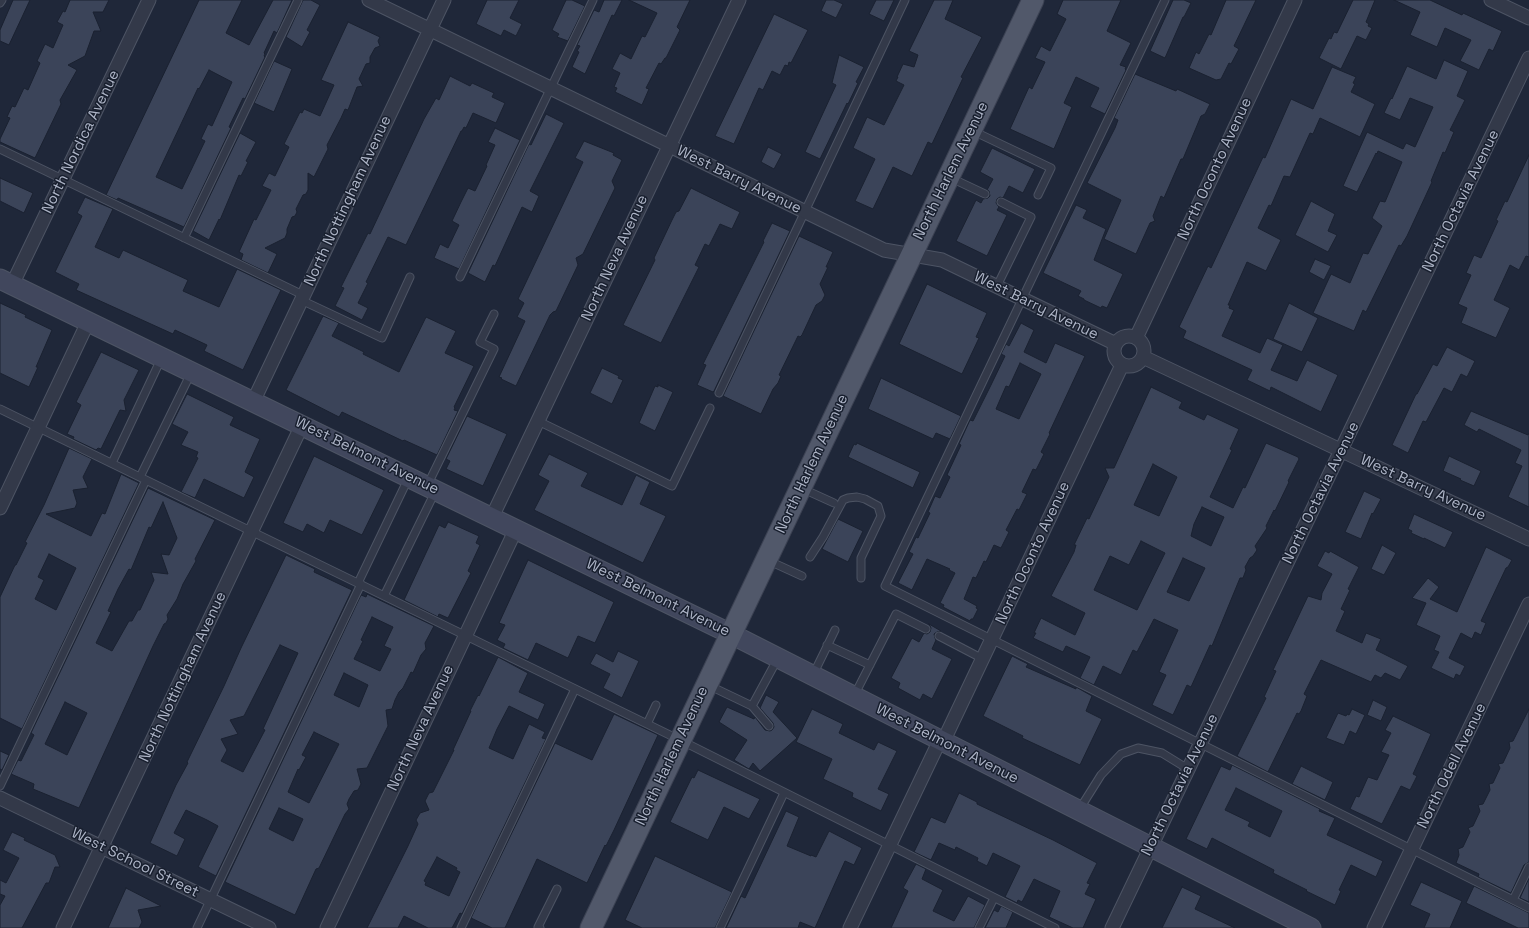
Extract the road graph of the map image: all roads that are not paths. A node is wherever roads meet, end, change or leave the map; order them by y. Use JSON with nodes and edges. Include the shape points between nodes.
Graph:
{"nodes":[{"id":1,"x":2,"y":0,"type":"edge"},
{"id":2,"x":149,"y":0,"type":"edge"},
{"id":3,"x":298,"y":0,"type":"edge"},
{"id":4,"x":368,"y":0,"type":"edge"},
{"id":5,"x":444,"y":0,"type":"edge"},
{"id":6,"x":593,"y":0,"type":"edge"},
{"id":7,"x":739,"y":0,"type":"edge"},
{"id":8,"x":905,"y":0,"type":"edge"},
{"id":9,"x":1033,"y":0,"type":"edge"},
{"id":10,"x":1165,"y":0,"type":"edge"},
{"id":11,"x":1295,"y":0,"type":"edge"},
{"id":12,"x":1491,"y":0,"type":"edge"},
{"id":13,"x":0,"y":3,"type":"edge"},
{"id":14,"x":1529,"y":18,"type":"edge"},
{"id":15,"x":430,"y":30,"type":"junction"},
{"id":16,"x":1529,"y":58,"type":"edge"},
{"id":17,"x":550,"y":88,"type":"junction"},
{"id":18,"x":971,"y":130,"type":"junction"},
{"id":19,"x":669,"y":146,"type":"junction"},
{"id":20,"x":0,"y":149,"type":"edge"},
{"id":21,"x":948,"y":177,"type":"junction"},
{"id":22,"x":63,"y":179,"type":"junction"},
{"id":23,"x":985,"y":194,"type":"dead end"},
{"id":24,"x":1038,"y":195,"type":"dead end"},
{"id":25,"x":1001,"y":202,"type":"dead end"},
{"id":26,"x":804,"y":212,"type":"junction"},
{"id":27,"x":184,"y":238,"type":"junction"},
{"id":28,"x":911,"y":256,"type":"junction"},
{"id":29,"x":410,"y":277,"type":"dead end"},
{"id":30,"x":460,"y":277,"type":"dead end"},
{"id":31,"x":6,"y":282,"type":"edge"},
{"id":32,"x":997,"y":286,"type":"junction"},
{"id":33,"x":302,"y":298,"type":"junction"},
{"id":34,"x":1022,"y":299,"type":"junction"},
{"id":35,"x":494,"y":314,"type":"dead end"},
{"id":36,"x":88,"y":322,"type":"junction"},
{"id":37,"x":1136,"y":338,"type":"junction"},
{"id":38,"x":1116,"y":344,"type":"junction"},
{"id":39,"x":162,"y":357,"type":"junction"},
{"id":40,"x":1143,"y":357,"type":"junction"},
{"id":41,"x":1122,"y":365,"type":"junction"},
{"id":42,"x":192,"y":372,"type":"junction"},
{"id":43,"x":719,"y":393,"type":"dead end"},
{"id":44,"x":253,"y":402,"type":"junction"},
{"id":45,"x":710,"y":408,"type":"dead end"},
{"id":46,"x":0,"y":409,"type":"edge"},
{"id":47,"x":538,"y":421,"type":"junction"},
{"id":48,"x":302,"y":425,"type":"junction"},
{"id":49,"x":38,"y":427,"type":"junction"},
{"id":50,"x":1342,"y":450,"type":"junction"},
{"id":51,"x":112,"y":463,"type":"junction"},
{"id":52,"x":409,"y":477,"type":"junction"},
{"id":53,"x":143,"y":478,"type":"junction"},
{"id":54,"x":432,"y":488,"type":"junction"},
{"id":55,"x":800,"y":488,"type":"junction"},
{"id":56,"x":923,"y":488,"type":"dead end"},
{"id":57,"x":930,"y":491,"type":"junction"},
{"id":58,"x":834,"y":503,"type":"dead end"},
{"id":59,"x":0,"y":508,"type":"edge"},
{"id":60,"x":492,"y":517,"type":"junction"},
{"id":61,"x":516,"y":529,"type":"junction"},
{"id":62,"x":252,"y":531,"type":"junction"},
{"id":63,"x":1529,"y":539,"type":"edge"},
{"id":64,"x":810,"y":557,"type":"dead end"},
{"id":65,"x":766,"y":560,"type":"junction"},
{"id":66,"x":802,"y":576,"type":"dead end"},
{"id":67,"x":861,"y":578,"type":"dead end"},
{"id":68,"x":360,"y":584,"type":"junction"},
{"id":69,"x":384,"y":596,"type":"junction"},
{"id":70,"x":1529,"y":604,"type":"edge"},
{"id":71,"x":926,"y":629,"type":"dead end"},
{"id":72,"x":835,"y":630,"type":"dead end"},
{"id":73,"x":731,"y":634,"type":"junction"},
{"id":74,"x":465,"y":636,"type":"junction"},
{"id":75,"x":939,"y":636,"type":"dead end"},
{"id":76,"x":992,"y":640,"type":"junction"},
{"id":77,"x":827,"y":645,"type":"junction"},
{"id":78,"x":778,"y":658,"type":"junction"},
{"id":79,"x":982,"y":659,"type":"junction"},
{"id":80,"x":870,"y":666,"type":"junction"},
{"id":81,"x":813,"y":675,"type":"junction"},
{"id":82,"x":707,"y":684,"type":"junction"},
{"id":83,"x":575,"y":689,"type":"junction"},
{"id":84,"x":854,"y":696,"type":"junction"},
{"id":85,"x":656,"y":705,"type":"dead end"},
{"id":86,"x":752,"y":706,"type":"junction"},
{"id":87,"x":647,"y":724,"type":"junction"},
{"id":88,"x":769,"y":726,"type":"dead end"},
{"id":89,"x":680,"y":740,"type":"junction"},
{"id":90,"x":942,"y":741,"type":"junction"},
{"id":91,"x":1201,"y":744,"type":"junction"},
{"id":92,"x":1188,"y":769,"type":"junction"},
{"id":93,"x":0,"y":786,"type":"edge"},
{"id":94,"x":784,"y":793,"type":"junction"},
{"id":95,"x":0,"y":798,"type":"edge"},
{"id":96,"x":1078,"y":811,"type":"junction"},
{"id":97,"x":889,"y":846,"type":"junction"},
{"id":98,"x":102,"y":847,"type":"junction"},
{"id":99,"x":1150,"y":848,"type":"junction"},
{"id":100,"x":1412,"y":850,"type":"junction"},
{"id":101,"x":1529,"y":867,"type":"edge"},
{"id":102,"x":557,"y":889,"type":"dead end"},
{"id":103,"x":994,"y":898,"type":"junction"},
{"id":104,"x":211,"y":900,"type":"junction"},
{"id":105,"x":1513,"y":900,"type":"junction"},
{"id":106,"x":1529,"y":908,"type":"edge"},
{"id":107,"x":63,"y":928,"type":"edge"},
{"id":108,"x":198,"y":928,"type":"edge"},
{"id":109,"x":269,"y":928,"type":"edge"},
{"id":110,"x":327,"y":928,"type":"edge"},
{"id":111,"x":461,"y":928,"type":"edge"},
{"id":112,"x":538,"y":928,"type":"edge"},
{"id":113,"x":591,"y":928,"type":"edge"},
{"id":114,"x":720,"y":928,"type":"edge"},
{"id":115,"x":850,"y":928,"type":"edge"},
{"id":116,"x":979,"y":928,"type":"edge"},
{"id":117,"x":1055,"y":928,"type":"edge"},
{"id":118,"x":1112,"y":928,"type":"edge"},
{"id":119,"x":1311,"y":928,"type":"edge"},
{"id":120,"x":1374,"y":928,"type":"edge"}],
"edges":[{"from":1,"to":13,"type":"lane"},
{"from":2,"to":22,"type":"street","name":"North Nordica Avenue"},
{"from":3,"to":27,"type":"lane"},
{"from":4,"to":15,"type":"street","name":"West Barry Avenue"},
{"from":5,"to":15,"type":"street","name":"North Nottingham Avenue"},
{"from":6,"to":17,"type":"lane"},
{"from":7,"to":19,"type":"street","name":"North Neva Avenue"},
{"from":8,"to":26,"type":"lane"},
{"from":9,"to":18,"type":"main road","name":"North Harlem Avenue"},
{"from":10,"to":34,"type":"lane"},
{"from":11,"to":37,"type":"street","name":"North Oconto Avenue"},
{"from":12,"to":14,"type":"street"},
{"from":15,"to":17,"type":"street","name":"West Barry Avenue"},
{"from":15,"to":33,"type":"street","name":"North Nottingham Avenue"},
{"from":16,"to":50,"type":"street","name":"North Octavia Avenue"},
{"from":17,"to":19,"type":"street","name":"West Barry Avenue"},
{"from":17,"to":30,"type":"lane"},
{"from":18,"to":21,"type":"main road","name":"North Harlem Avenue"},
{"from":18,"to":24,"type":"lane","via":[[1051,168]]},
{"from":19,"to":26,"type":"street","name":"West Barry Avenue"},
{"from":19,"to":47,"type":"street","name":"North Neva Avenue"},
{"from":20,"to":22,"type":"lane"},
{"from":21,"to":23,"type":"lane"},
{"from":21,"to":28,"type":"main road","name":"North Harlem Avenue"},
{"from":22,"to":27,"type":"lane"},
{"from":22,"to":31,"type":"street","name":"North Nordica Avenue"},
{"from":25,"to":32,"type":"lane","via":[[1031,217]]},
{"from":26,"to":28,"type":"street","name":"West Barry Avenue","via":[[884,250]]},
{"from":26,"to":43,"type":"lane"},
{"from":27,"to":33,"type":"lane"},
{"from":28,"to":32,"type":"street","name":"West Barry Avenue","via":[[942,260]]},
{"from":28,"to":55,"type":"main road","name":"North Harlem Avenue"},
{"from":29,"to":33,"type":"lane","via":[[382,338]]},
{"from":31,"to":36,"type":"main road","name":"West Belmont Avenue"},
{"from":32,"to":34,"type":"street","name":"West Barry Avenue"},
{"from":33,"to":44,"type":"street","name":"North Nottingham Avenue"},
{"from":34,"to":38,"type":"street","name":"West Barry Avenue"},
{"from":34,"to":57,"type":"lane"},
{"from":35,"to":54,"type":"lane","via":[[480,342],[494,349]]},
{"from":36,"to":39,"type":"main road","name":"West Belmont Avenue"},
{"from":36,"to":49,"type":"street"},
{"from":37,"to":38,"type":"street","via":[[1126,336]]},
{"from":37,"to":40,"type":"street","via":[[1144,349]]},
{"from":38,"to":41,"type":"street","via":[[1114,356]]},
{"from":39,"to":42,"type":"main road","name":"West Belmont Avenue"},
{"from":39,"to":51,"type":"lane"},
{"from":40,"to":41,"type":"street","via":[[1135,365]]},
{"from":40,"to":50,"type":"street","name":"West Barry Avenue"},
{"from":41,"to":76,"type":"street","name":"North Oconto Avenue"},
{"from":42,"to":44,"type":"main road","name":"West Belmont Avenue"},
{"from":42,"to":53,"type":"lane"},
{"from":44,"to":48,"type":"main road","name":"West Belmont Avenue"},
{"from":45,"to":47,"type":"lane","via":[[672,486]]},
{"from":46,"to":49,"type":"lane"},
{"from":47,"to":60,"type":"street","name":"North Neva Avenue"},
{"from":48,"to":52,"type":"main road","name":"West Belmont Avenue"},
{"from":48,"to":62,"type":"street","name":"North Nottingham Avenue"},
{"from":49,"to":51,"type":"lane"},
{"from":49,"to":59,"type":"street"},
{"from":50,"to":63,"type":"street","name":"West Barry Avenue"},
{"from":50,"to":91,"type":"street","name":"North Octavia Avenue"},
{"from":51,"to":53,"type":"lane"},
{"from":52,"to":54,"type":"main road","name":"West Belmont Avenue"},
{"from":52,"to":68,"type":"lane"},
{"from":53,"to":62,"type":"lane"},
{"from":53,"to":93,"type":"lane"},
{"from":54,"to":60,"type":"main road","name":"West Belmont Avenue"},
{"from":54,"to":69,"type":"lane"},
{"from":55,"to":58,"type":"lane"},
{"from":55,"to":65,"type":"main road","name":"North Harlem Avenue"},
{"from":56,"to":57,"type":"lane"},
{"from":57,"to":76,"type":"lane","via":[[885,586]]},
{"from":60,"to":61,"type":"main road","name":"West Belmont Avenue"},
{"from":61,"to":73,"type":"main road","name":"West Belmont Avenue"},
{"from":61,"to":74,"type":"street","name":"North Neva Avenue"},
{"from":62,"to":68,"type":"lane"},
{"from":62,"to":98,"type":"street","name":"North Nottingham Avenue"},
{"from":64,"to":67,"type":"lane","via":[[843,500],[857,497],[864,499],[878,506],[881,516],[861,558]]},
{"from":65,"to":66,"type":"lane"},
{"from":65,"to":73,"type":"main road","name":"North Harlem Avenue"},
{"from":68,"to":69,"type":"lane"},
{"from":68,"to":104,"type":"lane"},
{"from":69,"to":74,"type":"lane"},
{"from":70,"to":100,"type":"street","name":"North Odell Avenue"},
{"from":71,"to":80,"type":"lane","via":[[896,614]]},
{"from":72,"to":77,"type":"lane"},
{"from":73,"to":78,"type":"main road","name":"West Belmont Avenue"},
{"from":73,"to":82,"type":"main road","name":"North Harlem Avenue"},
{"from":74,"to":83,"type":"lane"},
{"from":74,"to":110,"type":"street","name":"North Neva Avenue"},
{"from":75,"to":79,"type":"lane"},
{"from":76,"to":79,"type":"street","name":"North Oconto Avenue"},
{"from":76,"to":91,"type":"lane"},
{"from":77,"to":80,"type":"lane"},
{"from":77,"to":81,"type":"lane"},
{"from":78,"to":81,"type":"main road","name":"West Belmont Avenue"},
{"from":78,"to":86,"type":"lane"},
{"from":79,"to":90,"type":"street","name":"North Oconto Avenue"},
{"from":80,"to":84,"type":"lane"},
{"from":81,"to":84,"type":"main road","name":"West Belmont Avenue"},
{"from":82,"to":86,"type":"lane"},
{"from":82,"to":89,"type":"main road","name":"North Harlem Avenue"},
{"from":83,"to":87,"type":"lane"},
{"from":83,"to":111,"type":"lane"},
{"from":84,"to":90,"type":"main road","name":"West Belmont Avenue"},
{"from":85,"to":87,"type":"lane"},
{"from":86,"to":88,"type":"lane"},
{"from":87,"to":89,"type":"lane"},
{"from":89,"to":94,"type":"lane"},
{"from":89,"to":113,"type":"main road","name":"North Harlem Avenue"},
{"from":90,"to":96,"type":"main road","name":"West Belmont Avenue"},
{"from":90,"to":97,"type":"street","name":"North Oconto Avenue"},
{"from":91,"to":92,"type":"street","name":"North Octavia Avenue"},
{"from":91,"to":100,"type":"lane"},
{"from":92,"to":96,"type":"lane","via":[[1162,753],[1138,748],[1121,754],[1101,775]]},
{"from":92,"to":99,"type":"street","name":"North Octavia Avenue"},
{"from":94,"to":97,"type":"lane"},
{"from":94,"to":114,"type":"lane"},
{"from":95,"to":98,"type":"street","name":"West School Street"},
{"from":96,"to":99,"type":"main road","name":"West Belmont Avenue"},
{"from":97,"to":103,"type":"lane"},
{"from":97,"to":115,"type":"street","name":"North Oconto Avenue"},
{"from":98,"to":104,"type":"street","name":"West School Street"},
{"from":98,"to":107,"type":"street","name":"North Nottingham Avenue"},
{"from":99,"to":118,"type":"street","name":"North Octavia Avenue"},
{"from":99,"to":119,"type":"main road","name":"West Belmont Avenue"},
{"from":100,"to":105,"type":"lane"},
{"from":100,"to":120,"type":"street","name":"North Odell Avenue"},
{"from":101,"to":105,"type":"lane"},
{"from":102,"to":112,"type":"lane"},
{"from":103,"to":116,"type":"lane"},
{"from":103,"to":117,"type":"lane"},
{"from":104,"to":108,"type":"lane"},
{"from":104,"to":109,"type":"street","name":"West School Street"},
{"from":105,"to":106,"type":"lane"}]}
